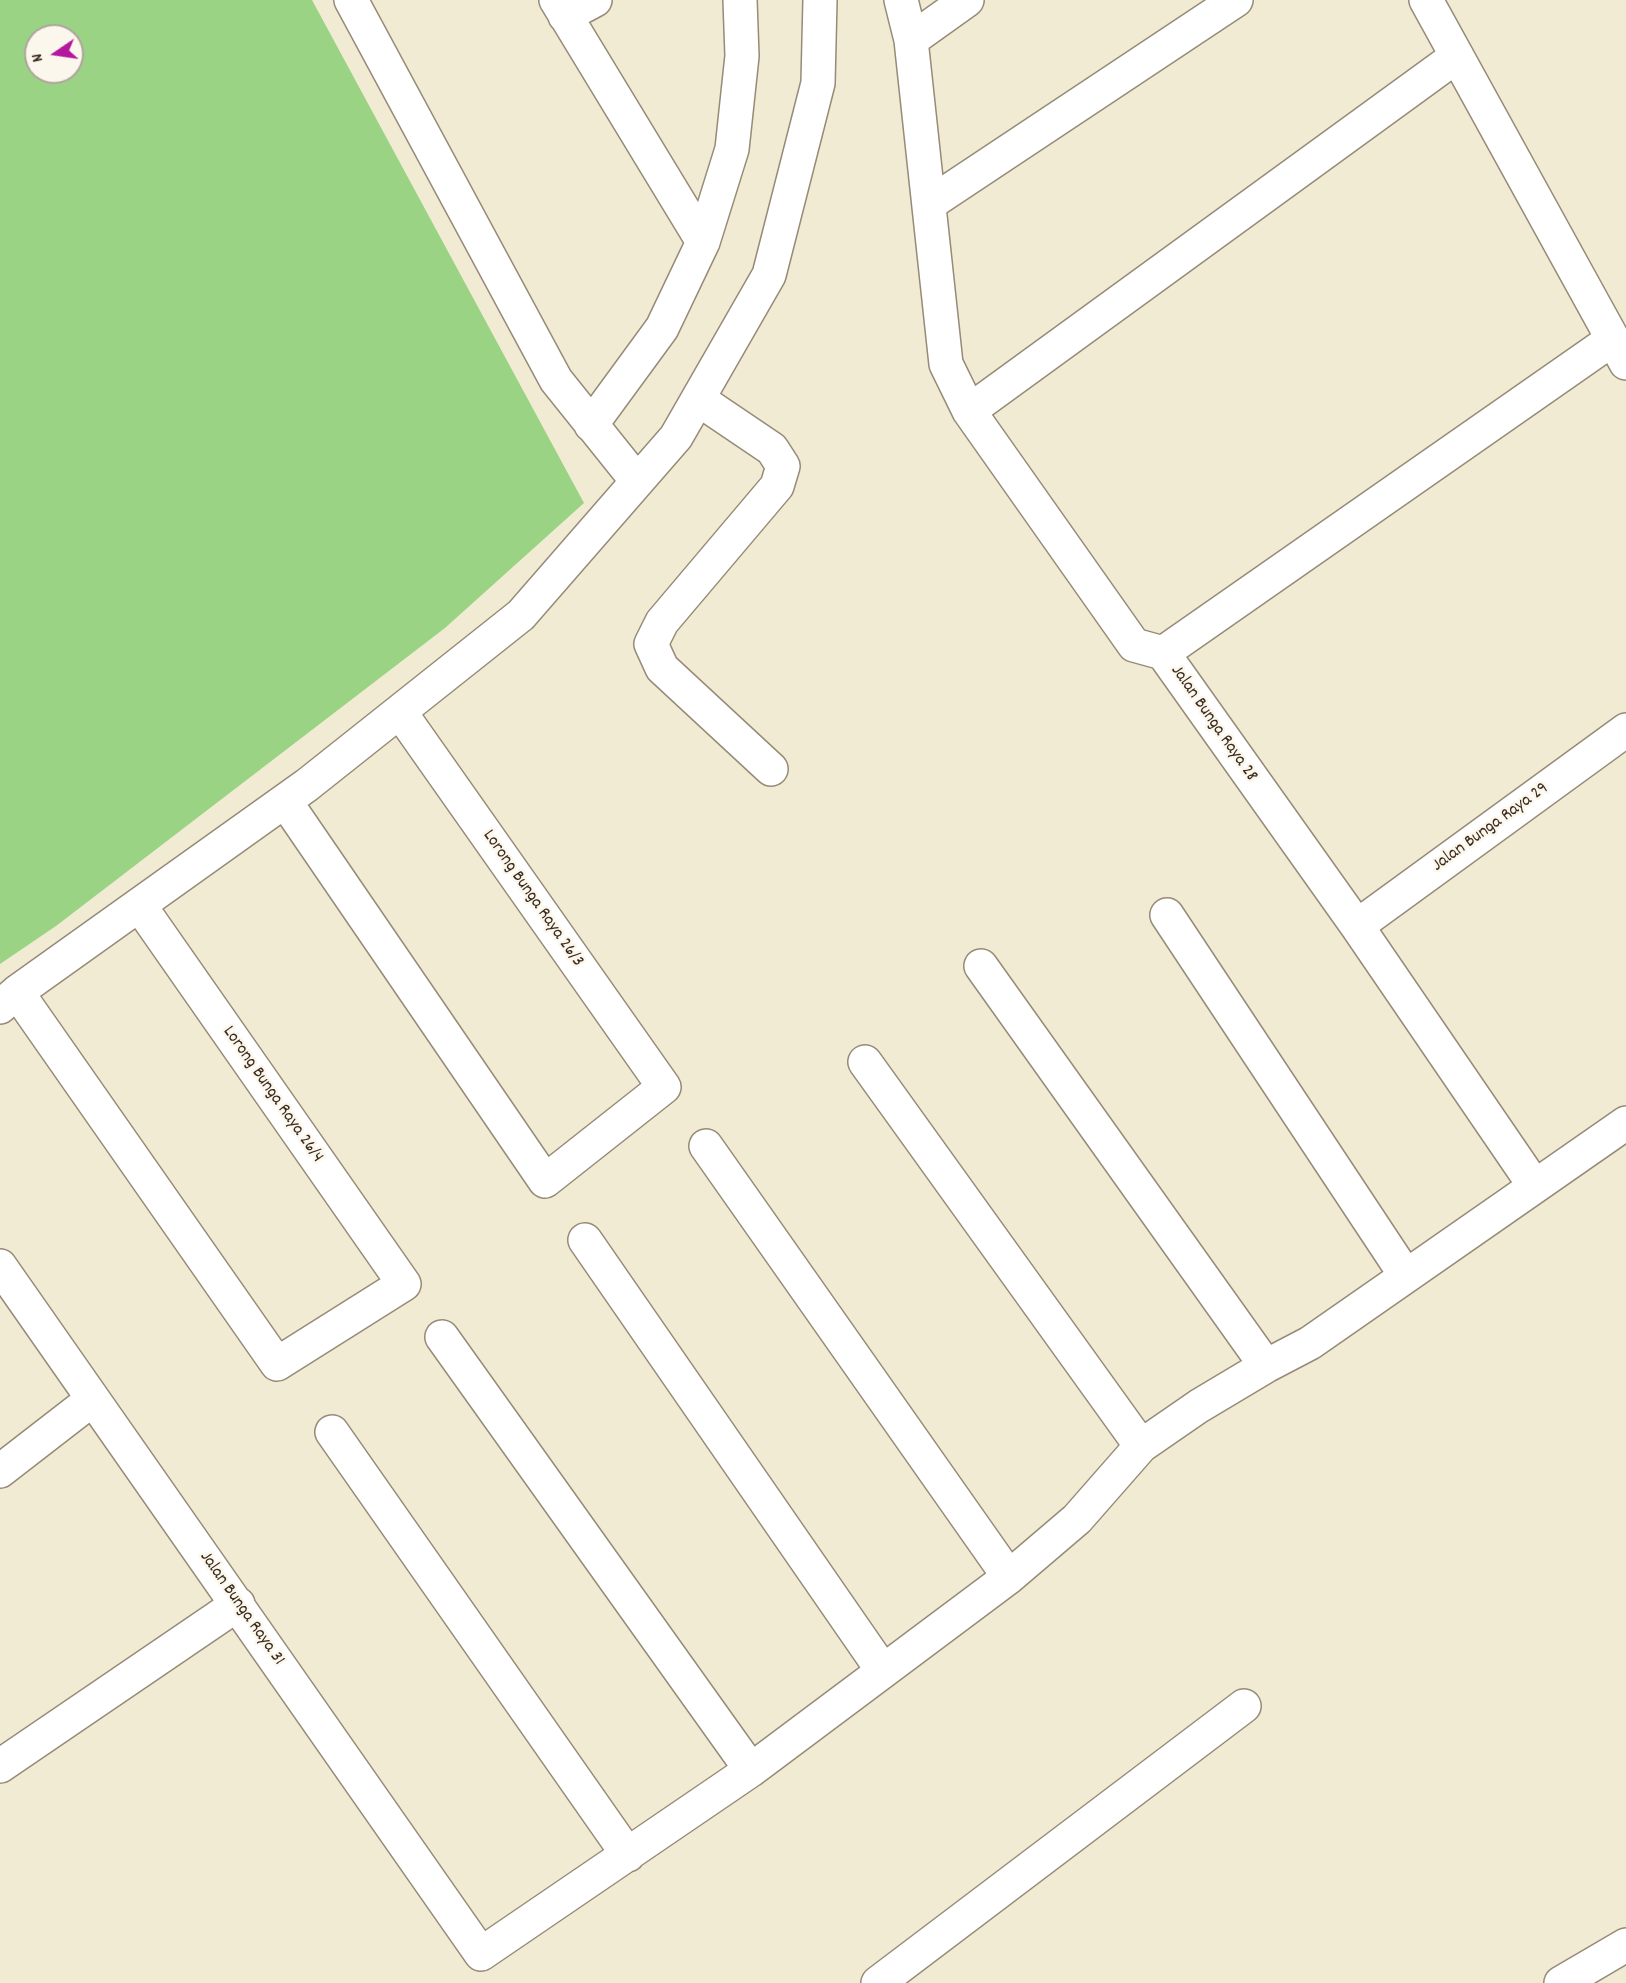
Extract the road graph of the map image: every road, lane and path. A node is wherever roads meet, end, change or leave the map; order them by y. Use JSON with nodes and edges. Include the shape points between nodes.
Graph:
{"nodes":[{"id":1,"x":351,"y":0,"type":"edge"},
{"id":2,"x":595,"y":0,"type":"edge"},
{"id":3,"x":740,"y":0,"type":"edge"},
{"id":4,"x":820,"y":0,"type":"edge"},
{"id":5,"x":901,"y":0,"type":"edge"},
{"id":6,"x":967,"y":0,"type":"edge"},
{"id":7,"x":1236,"y":0,"type":"edge"},
{"id":8,"x":1426,"y":0,"type":"edge"},
{"id":9,"x":560,"y":8,"type":"edge"},
{"id":10,"x":911,"y":40,"type":"junction"},
{"id":11,"x":1457,"y":56,"type":"junction"},
{"id":12,"x":929,"y":204,"type":"junction"},
{"id":13,"x":703,"y":242,"type":"junction"},
{"id":14,"x":1619,"y":351,"type":"edge"},
{"id":15,"x":698,"y":399,"type":"junction"},
{"id":16,"x":969,"y":411,"type":"junction"},
{"id":17,"x":591,"y":425,"type":"junction"},
{"id":18,"x":638,"y":482,"type":"junction"},
{"id":19,"x":1163,"y":653,"type":"junction"},
{"id":20,"x":400,"y":712,"type":"junction"},
{"id":21,"x":1626,"y":730,"type":"edge"},
{"id":22,"x":771,"y":769,"type":"dead end"},
{"id":23,"x":285,"y":801,"type":"junction"},
{"id":24,"x":140,"y":906,"type":"junction"},
{"id":25,"x":1167,"y":915,"type":"dead end"},
{"id":26,"x":1357,"y":926,"type":"junction"},
{"id":27,"x":981,"y":966,"type":"dead end"},
{"id":28,"x":9,"y":999,"type":"edge"},
{"id":29,"x":865,"y":1062,"type":"dead end"},
{"id":30,"x":1626,"y":1123,"type":"edge"},
{"id":31,"x":706,"y":1146,"type":"dead end"},
{"id":32,"x":1534,"y":1185,"type":"junction"},
{"id":33,"x":585,"y":1240,"type":"dead end"},
{"id":34,"x":0,"y":1266,"type":"edge"},
{"id":35,"x":1406,"y":1275,"type":"junction"},
{"id":36,"x":442,"y":1337,"type":"dead end"},
{"id":37,"x":1266,"y":1366,"type":"junction"},
{"id":38,"x":93,"y":1400,"type":"junction"},
{"id":39,"x":332,"y":1432,"type":"dead end"},
{"id":40,"x":1140,"y":1446,"type":"junction"},
{"id":41,"x":0,"y":1471,"type":"edge"},
{"id":42,"x":1010,"y":1577,"type":"junction"},
{"id":43,"x":238,"y":1604,"type":"junction"},
{"id":44,"x":883,"y":1671,"type":"junction"},
{"id":45,"x":1244,"y":1706,"type":"dead end"},
{"id":46,"x":0,"y":1766,"type":"edge"},
{"id":47,"x":751,"y":1770,"type":"junction"},
{"id":48,"x":628,"y":1855,"type":"junction"},
{"id":49,"x":1626,"y":1945,"type":"edge"},
{"id":50,"x":878,"y":1983,"type":"edge"},
{"id":51,"x":1561,"y":1983,"type":"edge"}],
"edges":[{"from":1,"to":17,"type":"street","via":[[556,380]]},
{"from":2,"to":9,"type":"street"},
{"from":3,"to":13,"type":"street","via":[[742,56],[732,148]]},
{"from":4,"to":15,"type":"street","via":[[818,83],[769,275]]},
{"from":5,"to":10,"type":"street"},
{"from":6,"to":10,"type":"street"},
{"from":7,"to":12,"type":"street"},
{"from":8,"to":11,"type":"street"},
{"from":9,"to":13,"type":"street"},
{"from":10,"to":12,"type":"street"},
{"from":11,"to":14,"type":"street"},
{"from":11,"to":16,"type":"street"},
{"from":12,"to":16,"type":"street","via":[[946,364]]},
{"from":13,"to":17,"type":"street","via":[[662,328]]},
{"from":14,"to":19,"type":"street","name":"Jalan Bunga Raya 28"},
{"from":15,"to":18,"type":"street","via":[[676,437]]},
{"from":15,"to":22,"type":"street","via":[[771,449],[783,466],[777,486],[662,622],[651,644],[662,669]]},
{"from":16,"to":19,"type":"street","via":[[1134,645]]},
{"from":17,"to":18,"type":"street"},
{"from":18,"to":20,"type":"street","via":[[521,615]]},
{"from":19,"to":26,"type":"street","name":"Jalan Bunga Raya 28"},
{"from":20,"to":23,"type":"street"},
{"from":20,"to":23,"type":"street","name":"Lorong Bunga Raya 26/3","via":[[664,1087],[545,1181]]},
{"from":21,"to":26,"type":"street","name":"Jalan Bunga Raya 29"},
{"from":23,"to":24,"type":"street"},
{"from":24,"to":28,"type":"street"},
{"from":24,"to":28,"type":"street","name":"Lorong Bunga Raya 26/4","via":[[404,1284],[277,1364]]},
{"from":25,"to":35,"type":"street"},
{"from":26,"to":32,"type":"street","name":"Jalan Bunga Raya 28"},
{"from":27,"to":37,"type":"street"},
{"from":29,"to":40,"type":"street"},
{"from":30,"to":32,"type":"street"},
{"from":31,"to":42,"type":"street"},
{"from":32,"to":35,"type":"street"},
{"from":33,"to":44,"type":"street"},
{"from":34,"to":38,"type":"street","name":"Jalan Bunga Raya 31"},
{"from":35,"to":37,"type":"street","via":[[1310,1343]]},
{"from":36,"to":47,"type":"street"},
{"from":37,"to":40,"type":"street"},
{"from":38,"to":41,"type":"street"},
{"from":38,"to":43,"type":"street","name":"Jalan Bunga Raya 31"},
{"from":39,"to":48,"type":"street"},
{"from":40,"to":42,"type":"street","via":[[1077,1519]]},
{"from":42,"to":44,"type":"street"},
{"from":43,"to":46,"type":"street"},
{"from":43,"to":48,"type":"street","name":"Jalan Bunga Raya 31","via":[[481,1954]]},
{"from":44,"to":47,"type":"street"},
{"from":45,"to":50,"type":"street"},
{"from":47,"to":48,"type":"street"},
{"from":49,"to":51,"type":"street"}]}
